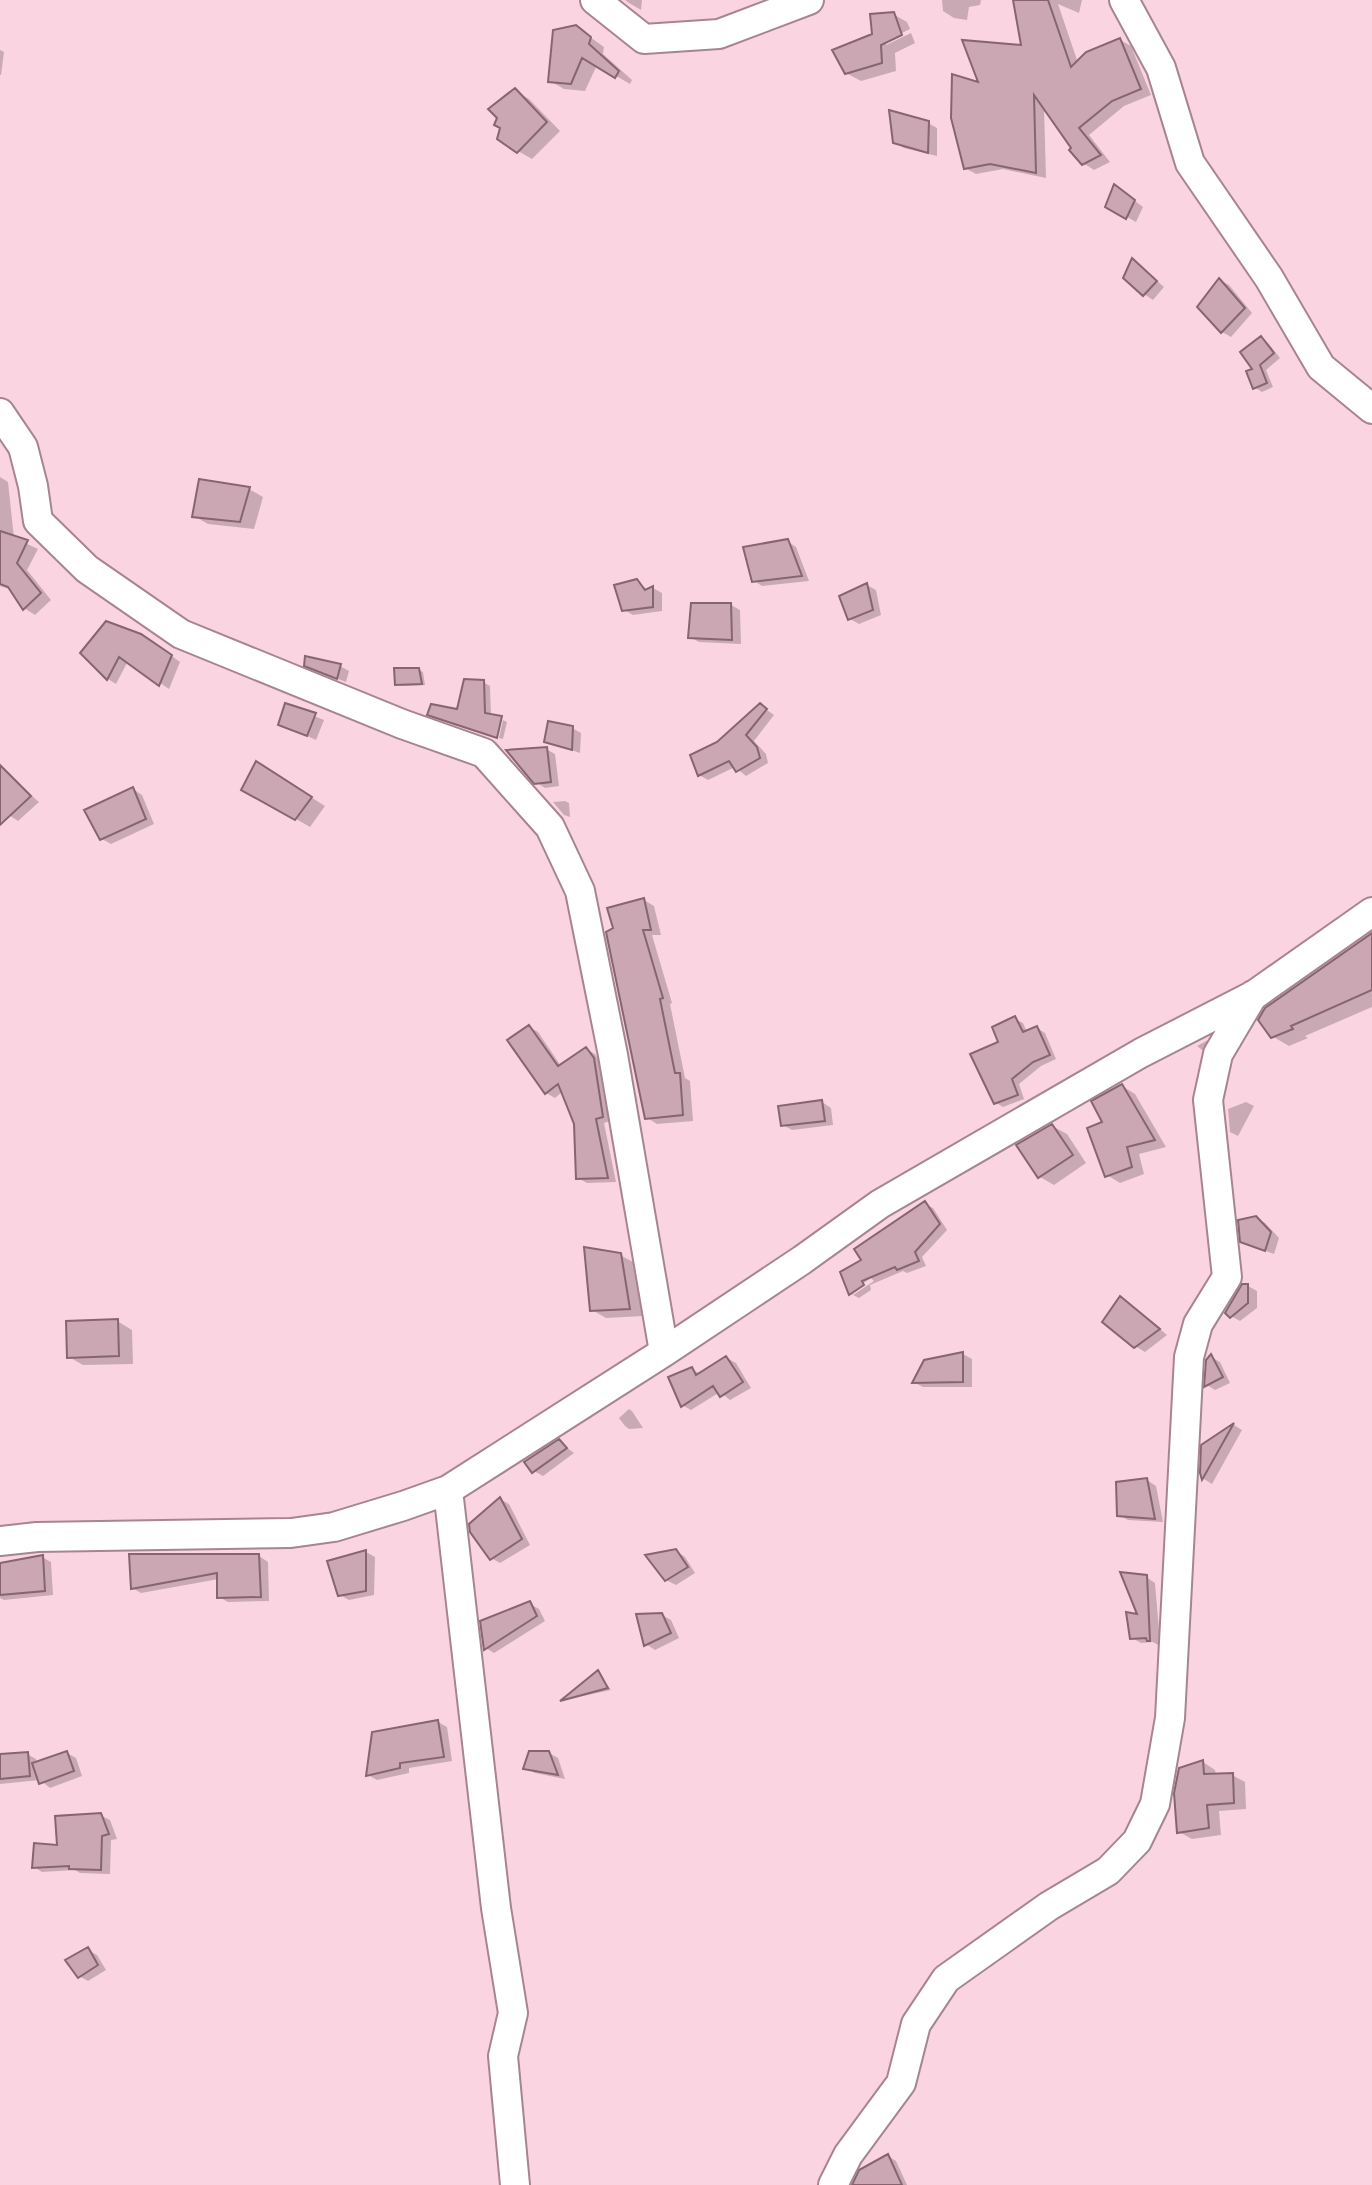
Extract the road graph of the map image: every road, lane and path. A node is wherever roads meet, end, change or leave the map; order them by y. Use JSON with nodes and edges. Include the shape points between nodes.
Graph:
{"nodes":[{"id":1,"x":595,"y":0,"type":"edge"},
{"id":2,"x":809,"y":0,"type":"edge"},
{"id":3,"x":1124,"y":0,"type":"edge"},
{"id":4,"x":1372,"y":409,"type":"edge"},
{"id":5,"x":0,"y":413,"type":"edge"},
{"id":6,"x":1372,"y":912,"type":"edge"},
{"id":7,"x":1254,"y":995,"type":"junction"},
{"id":8,"x":664,"y":1352,"type":"junction"},
{"id":9,"x":448,"y":1490,"type":"junction"},
{"id":10,"x":0,"y":1541,"type":"edge"},
{"id":11,"x":515,"y":2185,"type":"edge"},
{"id":12,"x":833,"y":2185,"type":"edge"}],
"edges":[{"from":1,"to":2,"type":"street","via":[[644,39],[719,34]]},
{"from":3,"to":4,"type":"street","via":[[1161,68],[1190,163],[1269,278],[1321,367]]},
{"from":5,"to":8,"type":"street","via":[[23,447],[38,521],[87,569],[181,634],[484,753],[550,827],[580,891]]},
{"from":6,"to":7,"type":"street"},
{"from":7,"to":8,"type":"street","via":[[1141,1053],[880,1204]]},
{"from":7,"to":12,"type":"street","via":[[1218,1054],[1208,1100],[1227,1277],[1198,1324],[1189,1357],[1170,1718],[1155,1804],[1137,1841],[1108,1871],[946,1979],[916,2024],[901,2083],[848,2155]]},
{"from":8,"to":9,"type":"street"},
{"from":9,"to":10,"type":"street","via":[[334,1527],[291,1533]]},
{"from":9,"to":11,"type":"street","via":[[513,2013],[503,2056]]}]}
